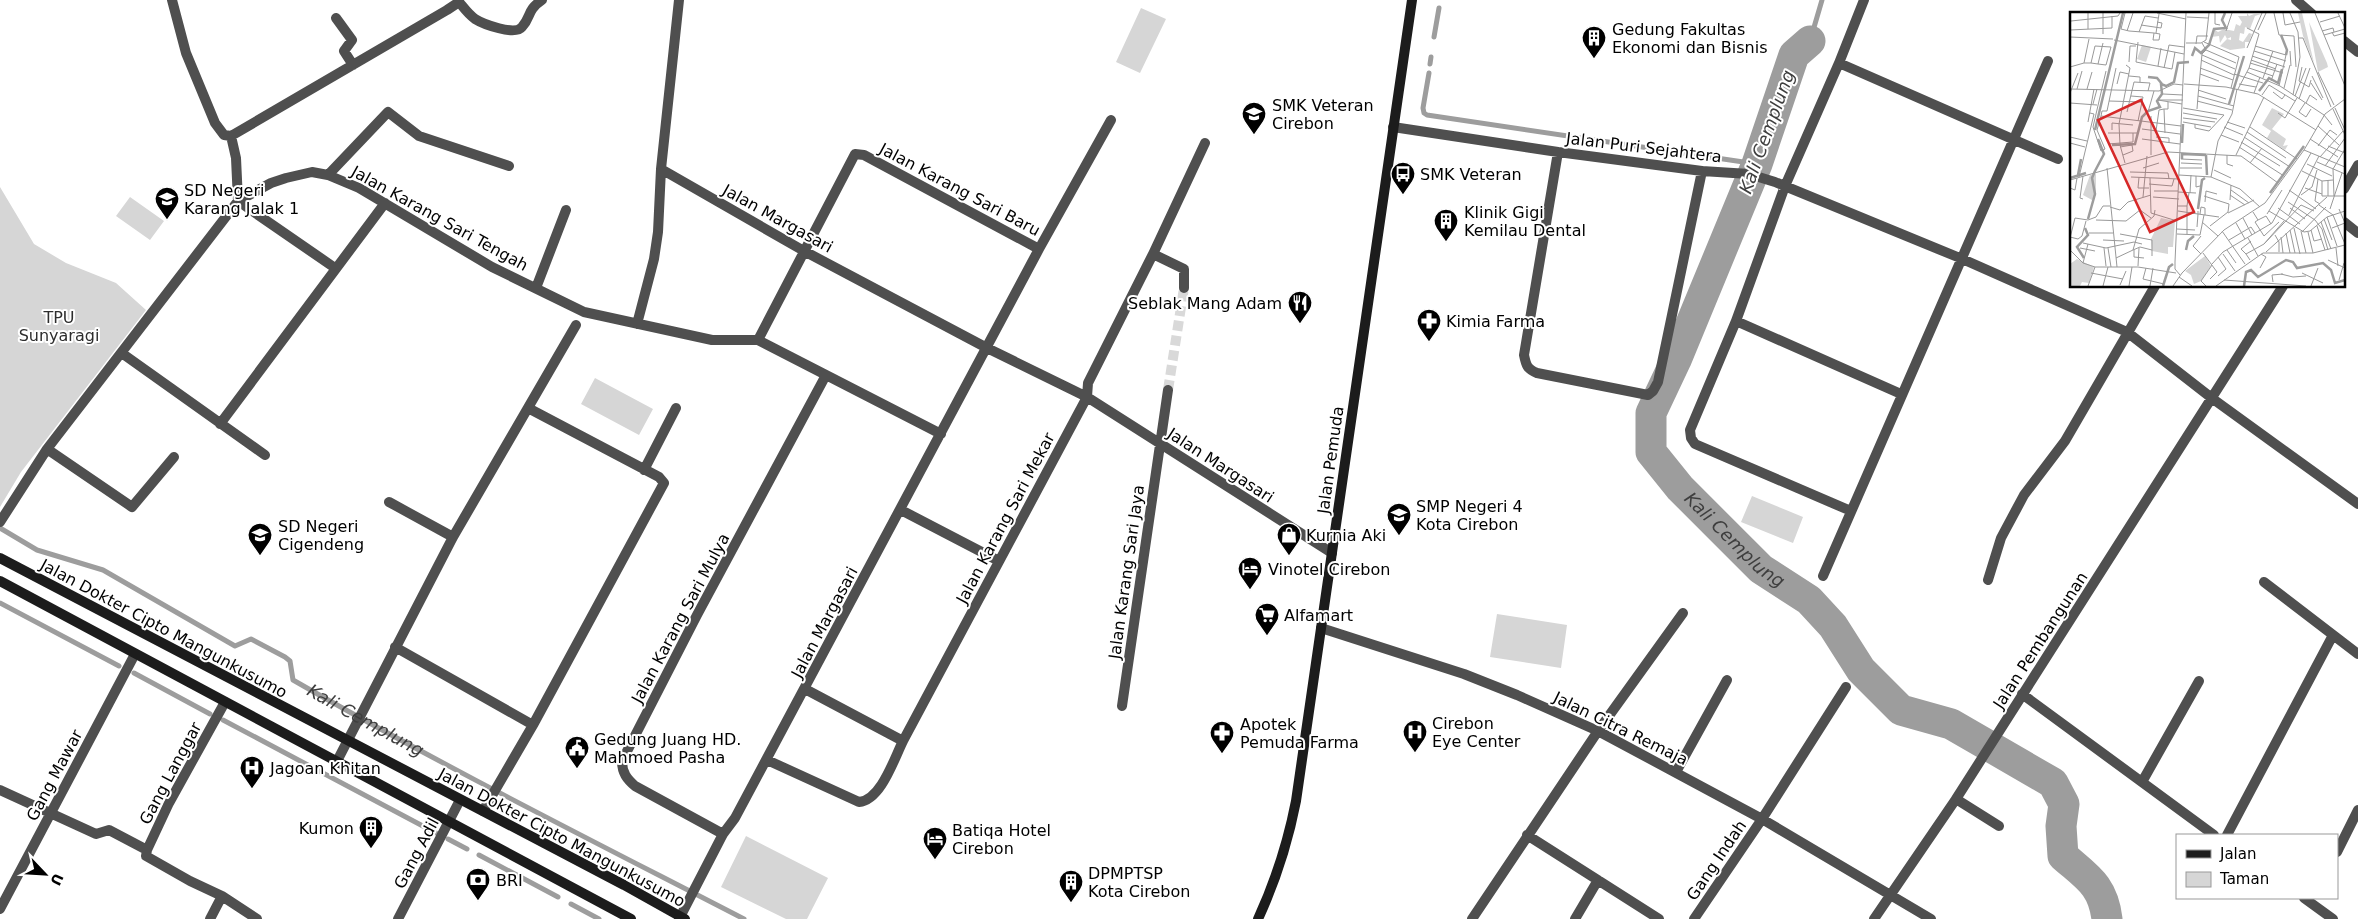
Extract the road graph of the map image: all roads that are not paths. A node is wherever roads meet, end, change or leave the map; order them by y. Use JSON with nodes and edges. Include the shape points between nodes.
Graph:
{"nodes":[{"id":1,"x":172,"y":0,"type":"edge"},
{"id":2,"x":542,"y":0,"type":"edge"},
{"id":3,"x":679,"y":0,"type":"edge"},
{"id":4,"x":1412,"y":0,"type":"edge"},
{"id":5,"x":1864,"y":0,"type":"edge"},
{"id":6,"x":2296,"y":0,"type":"edge"},
{"id":7,"x":458,"y":1,"type":"edge"},
{"id":8,"x":2310,"y":12,"type":"edge"},
{"id":9,"x":336,"y":18,"type":"dead end"},
{"id":10,"x":2346,"y":43,"type":"edge"},
{"id":11,"x":2358,"y":52,"type":"edge"},
{"id":12,"x":2048,"y":61,"type":"dead end"},
{"id":13,"x":1839,"y":63,"type":"junction"},
{"id":14,"x":353,"y":65,"type":"junction"},
{"id":15,"x":1111,"y":120,"type":"dead end"},
{"id":16,"x":1393,"y":126,"type":"junction"},
{"id":17,"x":231,"y":136,"type":"junction"},
{"id":18,"x":2015,"y":139,"type":"junction"},
{"id":19,"x":1205,"y":143,"type":"dead end"},
{"id":20,"x":1558,"y":152,"type":"junction"},
{"id":21,"x":2058,"y":158,"type":"dead end"},
{"id":22,"x":509,"y":166,"type":"dead end"},
{"id":23,"x":2357,"y":167,"type":"edge"},
{"id":24,"x":661,"y":169,"type":"junction"},
{"id":25,"x":1702,"y":171,"type":"junction"},
{"id":26,"x":328,"y":175,"type":"junction"},
{"id":27,"x":1785,"y":186,"type":"junction"},
{"id":28,"x":2346,"y":186,"type":"edge"},
{"id":29,"x":238,"y":200,"type":"junction"},
{"id":30,"x":385,"y":202,"type":"junction"},
{"id":31,"x":566,"y":210,"type":"dead end"},
{"id":32,"x":2346,"y":224,"type":"edge"},
{"id":33,"x":2358,"y":233,"type":"edge"},
{"id":34,"x":1039,"y":249,"type":"junction"},
{"id":35,"x":804,"y":250,"type":"junction"},
{"id":36,"x":1153,"y":254,"type":"junction"},
{"id":37,"x":1960,"y":258,"type":"junction"},
{"id":38,"x":335,"y":268,"type":"junction"},
{"id":39,"x":536,"y":288,"type":"junction"},
{"id":40,"x":1184,"y":288,"type":"tunnel mouth"},
{"id":41,"x":2154,"y":288,"type":"edge"},
{"id":42,"x":2282,"y":288,"type":"edge"},
{"id":43,"x":1736,"y":321,"type":"junction"},
{"id":44,"x":636,"y":324,"type":"junction"},
{"id":45,"x":576,"y":325,"type":"dead end"},
{"id":46,"x":2127,"y":332,"type":"junction"},
{"id":47,"x":758,"y":340,"type":"junction"},
{"id":48,"x":987,"y":348,"type":"junction"},
{"id":49,"x":123,"y":354,"type":"junction"},
{"id":50,"x":826,"y":375,"type":"junction"},
{"id":51,"x":1168,"y":390,"type":"tunnel mouth"},
{"id":52,"x":1901,"y":394,"type":"junction"},
{"id":53,"x":1087,"y":397,"type":"junction"},
{"id":54,"x":2213,"y":399,"type":"junction"},
{"id":55,"x":528,"y":408,"type":"junction"},
{"id":56,"x":676,"y":408,"type":"dead end"},
{"id":57,"x":220,"y":424,"type":"junction"},
{"id":58,"x":941,"y":434,"type":"junction"},
{"id":59,"x":1159,"y":443,"type":"junction"},
{"id":60,"x":48,"y":449,"type":"junction"},
{"id":61,"x":265,"y":455,"type":"dead end"},
{"id":62,"x":174,"y":457,"type":"dead end"},
{"id":63,"x":644,"y":470,"type":"junction"},
{"id":64,"x":389,"y":502,"type":"dead end"},
{"id":65,"x":2358,"y":504,"type":"edge"},
{"id":66,"x":901,"y":510,"type":"junction"},
{"id":67,"x":1851,"y":511,"type":"junction"},
{"id":68,"x":1,"y":520,"type":"edge"},
{"id":69,"x":453,"y":537,"type":"junction"},
{"id":70,"x":1332,"y":553,"type":"junction"},
{"id":71,"x":0,"y":558,"type":"edge"},
{"id":72,"x":999,"y":561,"type":"junction"},
{"id":73,"x":1823,"y":576,"type":"dead end"},
{"id":74,"x":1988,"y":580,"type":"dead end"},
{"id":75,"x":0,"y":581,"type":"edge"},
{"id":76,"x":2264,"y":582,"type":"dead end"},
{"id":77,"x":1683,"y":612,"type":"dead end"},
{"id":78,"x":1321,"y":628,"type":"junction"},
{"id":79,"x":2333,"y":635,"type":"junction"},
{"id":80,"x":395,"y":647,"type":"junction"},
{"id":81,"x":135,"y":654,"type":"junction"},
{"id":82,"x":2358,"y":654,"type":"edge"},
{"id":83,"x":1727,"y":680,"type":"dead end"},
{"id":84,"x":2199,"y":681,"type":"dead end"},
{"id":85,"x":1846,"y":687,"type":"dead end"},
{"id":86,"x":805,"y":689,"type":"junction"},
{"id":87,"x":2022,"y":694,"type":"junction"},
{"id":88,"x":225,"y":702,"type":"junction"},
{"id":89,"x":1122,"y":706,"type":"dead end"},
{"id":90,"x":533,"y":724,"type":"junction"},
{"id":91,"x":1598,"y":731,"type":"junction"},
{"id":92,"x":348,"y":737,"type":"junction"},
{"id":93,"x":903,"y":741,"type":"junction"},
{"id":94,"x":767,"y":760,"type":"junction"},
{"id":95,"x":336,"y":763,"type":"junction"},
{"id":96,"x":1676,"y":772,"type":"junction"},
{"id":97,"x":2142,"y":782,"type":"junction"},
{"id":98,"x":0,"y":790,"type":"edge"},
{"id":99,"x":1956,"y":799,"type":"junction"},
{"id":100,"x":460,"y":800,"type":"junction"},
{"id":101,"x":2358,"y":810,"type":"edge"},
{"id":102,"x":483,"y":811,"type":"junction"},
{"id":103,"x":50,"y":814,"type":"junction"},
{"id":104,"x":1762,"y":819,"type":"junction"},
{"id":105,"x":450,"y":823,"type":"junction"},
{"id":106,"x":1999,"y":826,"type":"dead end"},
{"id":107,"x":723,"y":834,"type":"junction"},
{"id":108,"x":2213,"y":834,"type":"edge"},
{"id":109,"x":2227,"y":834,"type":"edge"},
{"id":110,"x":1527,"y":835,"type":"junction"},
{"id":111,"x":2338,"y":850,"type":"edge"},
{"id":112,"x":148,"y":854,"type":"junction"},
{"id":113,"x":1598,"y":880,"type":"junction"},
{"id":114,"x":1889,"y":895,"type":"junction"},
{"id":115,"x":222,"y":896,"type":"junction"},
{"id":116,"x":2310,"y":899,"type":"edge"},
{"id":117,"x":0,"y":909,"type":"edge"},
{"id":118,"x":682,"y":916,"type":"edge"},
{"id":119,"x":210,"y":919,"type":"edge"},
{"id":120,"x":257,"y":919,"type":"edge"},
{"id":121,"x":398,"y":919,"type":"edge"},
{"id":122,"x":631,"y":919,"type":"edge"},
{"id":123,"x":1258,"y":919,"type":"edge"},
{"id":124,"x":1472,"y":919,"type":"edge"},
{"id":125,"x":1576,"y":919,"type":"edge"},
{"id":126,"x":1659,"y":919,"type":"edge"},
{"id":127,"x":1694,"y":919,"type":"edge"},
{"id":128,"x":1874,"y":919,"type":"edge"},
{"id":129,"x":1931,"y":919,"type":"edge"},
{"id":130,"x":2333,"y":919,"type":"edge"}],
"edges":[{"from":1,"to":17,"type":"street","via":[[186,53],[215,123],[224,135]]},
{"from":2,"to":7,"type":"street","via":[[531,7],[519,30],[481,22]]},
{"from":3,"to":24,"type":"street"},
{"from":4,"to":16,"type":"main road","name":"Jalan Pemuda"},
{"from":5,"to":13,"type":"street"},
{"from":6,"to":8,"type":"street"},
{"from":7,"to":14,"type":"street"},
{"from":9,"to":14,"type":"street","via":[[352,40],[344,51]]},
{"from":10,"to":11,"type":"street"},
{"from":12,"to":18,"type":"street"},
{"from":13,"to":18,"type":"street"},
{"from":13,"to":27,"type":"street"},
{"from":14,"to":17,"type":"street"},
{"from":15,"to":34,"type":"street","name":"Jalan Margasari"},
{"from":16,"to":20,"type":"street","name":"Jalan Puri Sejahtera"},
{"from":16,"to":70,"type":"main road","name":"Jalan Pemuda"},
{"from":17,"to":29,"type":"street","via":[[236,158]]},
{"from":18,"to":21,"type":"street"},
{"from":18,"to":37,"type":"street"},
{"from":19,"to":36,"type":"street","name":"Jalan Karang Sari Mekar"},
{"from":20,"to":25,"type":"street","name":"Jalan Puri Sejahtera"},
{"from":20,"to":25,"type":"street","via":[[1524,355],[1526,365],[1537,373],[1648,395],[1658,382]]},
{"from":22,"to":26,"type":"street","via":[[419,136],[388,112]]},
{"from":23,"to":28,"type":"street"},
{"from":24,"to":35,"type":"street","name":"Jalan Margasari"},
{"from":24,"to":44,"type":"street","via":[[654,259]]},
{"from":25,"to":27,"type":"street","name":"Jalan Puri Sejahtera","via":[[1749,174]]},
{"from":26,"to":29,"type":"street","name":"Jalan Karang Sari Tengah","via":[[312,172],[286,178]]},
{"from":26,"to":30,"type":"street","name":"Jalan Karang Sari Tengah"},
{"from":27,"to":37,"type":"street","name":"Jalan Puri Sejahtera"},
{"from":27,"to":43,"type":"street"},
{"from":29,"to":38,"type":"street"},
{"from":29,"to":49,"type":"street","name":"Jalan Karang Sari Tengah"},
{"from":30,"to":38,"type":"street"},
{"from":30,"to":39,"type":"street","name":"Jalan Karang Sari Tengah","via":[[492,267]]},
{"from":31,"to":39,"type":"street"},
{"from":32,"to":33,"type":"street"},
{"from":34,"to":35,"type":"street","name":"Jalan Karang Sari Baru","via":[[860,153],[856,154]]},
{"from":34,"to":48,"type":"street","name":"Jalan Margasari"},
{"from":35,"to":47,"type":"street"},
{"from":35,"to":48,"type":"street","name":"Jalan Margasari"},
{"from":36,"to":40,"type":"street","via":[[1184,269]]},
{"from":36,"to":53,"type":"street","name":"Jalan Karang Sari Mekar","via":[[1088,383]]},
{"from":37,"to":46,"type":"street","name":"Jalan Puri Sejahtera"},
{"from":37,"to":52,"type":"street"},
{"from":38,"to":57,"type":"street"},
{"from":39,"to":44,"type":"street","name":"Jalan Karang Sari Tengah","via":[[584,312]]},
{"from":41,"to":46,"type":"street"},
{"from":42,"to":54,"type":"street","name":"Jalan Pembangunan"},
{"from":43,"to":52,"type":"street"},
{"from":43,"to":67,"type":"street","via":[[1690,430],[1690,438],[1696,444]]},
{"from":44,"to":47,"type":"street","name":"Jalan Karang Sari Tengah","via":[[712,340]]},
{"from":45,"to":55,"type":"street"},
{"from":46,"to":54,"type":"street"},
{"from":46,"to":74,"type":"street","via":[[2065,441],[2024,495],[2001,538]]},
{"from":47,"to":50,"type":"street","name":"Jalan Karang Sari Tengah"},
{"from":48,"to":53,"type":"street","name":"Jalan Margasari"},
{"from":48,"to":58,"type":"street","name":"Jalan Margasari"},
{"from":49,"to":57,"type":"street"},
{"from":49,"to":60,"type":"street","name":"Jalan Karang Sari Tengah"},
{"from":50,"to":58,"type":"street","name":"Jalan Karang Sari Tengah"},
{"from":50,"to":107,"type":"street","name":"Jalan Karang Sari Mulya","via":[[622,761],[622,769],[635,786]]},
{"from":51,"to":59,"type":"street","name":"Jalan Karang Sari Jaya"},
{"from":52,"to":67,"type":"street"},
{"from":53,"to":59,"type":"street","name":"Jalan Margasari"},
{"from":53,"to":72,"type":"street","name":"Jalan Karang Sari Mekar"},
{"from":54,"to":65,"type":"street"},
{"from":54,"to":87,"type":"street","name":"Jalan Pembangunan"},
{"from":55,"to":63,"type":"street"},
{"from":55,"to":69,"type":"street"},
{"from":56,"to":63,"type":"street"},
{"from":57,"to":61,"type":"street"},
{"from":58,"to":66,"type":"street","name":"Jalan Margasari"},
{"from":59,"to":70,"type":"street","name":"Jalan Margasari"},
{"from":59,"to":89,"type":"street","name":"Jalan Karang Sari Jaya"},
{"from":60,"to":62,"type":"street","via":[[132,507]]},
{"from":60,"to":68,"type":"street","name":"Jalan Karang Sari Tengah"},
{"from":63,"to":90,"type":"street","via":[[659,477],[664,483],[662,490]]},
{"from":64,"to":69,"type":"street"},
{"from":66,"to":72,"type":"street"},
{"from":66,"to":86,"type":"street","name":"Jalan Margasari"},
{"from":67,"to":73,"type":"street"},
{"from":69,"to":80,"type":"street"},
{"from":70,"to":78,"type":"main road","name":"Jalan Pemuda"},
{"from":71,"to":92,"type":"main road","name":"Jalan Dokter Cipto Mangunkusumo"},
{"from":72,"to":93,"type":"street","name":"Jalan Karang Sari Mekar"},
{"from":75,"to":81,"type":"main road"},
{"from":76,"to":79,"type":"street"},
{"from":77,"to":91,"type":"street"},
{"from":78,"to":91,"type":"street","name":"Jalan Citra Remaja","via":[[1464,674]]},
{"from":78,"to":123,"type":"main road","name":"Jalan Pemuda","via":[[1289,833],[1276,880]]},
{"from":79,"to":82,"type":"street"},
{"from":79,"to":109,"type":"street"},
{"from":80,"to":90,"type":"street"},
{"from":80,"to":92,"type":"street"},
{"from":81,"to":88,"type":"main road"},
{"from":81,"to":103,"type":"street","name":"Gang Mawar"},
{"from":83,"to":96,"type":"street"},
{"from":84,"to":97,"type":"street"},
{"from":85,"to":104,"type":"street","name":"Gang Indah"},
{"from":86,"to":93,"type":"street"},
{"from":86,"to":94,"type":"street","name":"Jalan Margasari"},
{"from":87,"to":97,"type":"street"},
{"from":87,"to":99,"type":"street","name":"Jalan Pembangunan"},
{"from":88,"to":95,"type":"main road"},
{"from":88,"to":112,"type":"street","name":"Gang Langgar","via":[[169,804]]},
{"from":90,"to":102,"type":"street"},
{"from":91,"to":96,"type":"street","name":"Jalan Citra Remaja"},
{"from":91,"to":110,"type":"street"},
{"from":92,"to":95,"type":"street"},
{"from":92,"to":100,"type":"main road","name":"Jalan Dokter Cipto Mangunkusumo"},
{"from":93,"to":94,"type":"street","name":"Jalan Karang Sari Mekar","via":[[878,791],[865,802]]},
{"from":94,"to":107,"type":"street","name":"Jalan Margasari"},
{"from":95,"to":105,"type":"main road"},
{"from":96,"to":104,"type":"street","name":"Jalan Citra Remaja"},
{"from":97,"to":108,"type":"street"},
{"from":98,"to":103,"type":"street"},
{"from":99,"to":106,"type":"street"},
{"from":99,"to":114,"type":"street","name":"Jalan Pembangunan"},
{"from":100,"to":102,"type":"main road","name":"Jalan Dokter Cipto Mangunkusumo"},
{"from":100,"to":105,"type":"street","name":"Gang Adil"},
{"from":101,"to":111,"type":"street"},
{"from":102,"to":118,"type":"main road","name":"Jalan Dokter Cipto Mangunkusumo"},
{"from":103,"to":112,"type":"street","via":[[96,834],[109,830]]},
{"from":103,"to":117,"type":"street","name":"Gang Mawar"},
{"from":104,"to":114,"type":"street","name":"Jalan Citra Remaja"},
{"from":104,"to":127,"type":"street","name":"Gang Indah"},
{"from":105,"to":121,"type":"street","name":"Gang Adil"},
{"from":105,"to":122,"type":"main road"},
{"from":107,"to":118,"type":"street","name":"Jalan Margasari"},
{"from":110,"to":113,"type":"street"},
{"from":110,"to":124,"type":"street"},
{"from":112,"to":115,"type":"street"},
{"from":113,"to":125,"type":"street"},
{"from":113,"to":126,"type":"street"},
{"from":114,"to":128,"type":"street","name":"Jalan Pembangunan"},
{"from":114,"to":129,"type":"street","name":"Jalan Citra Remaja"},
{"from":115,"to":119,"type":"street"},
{"from":115,"to":120,"type":"street"},
{"from":116,"to":130,"type":"street"}]}
